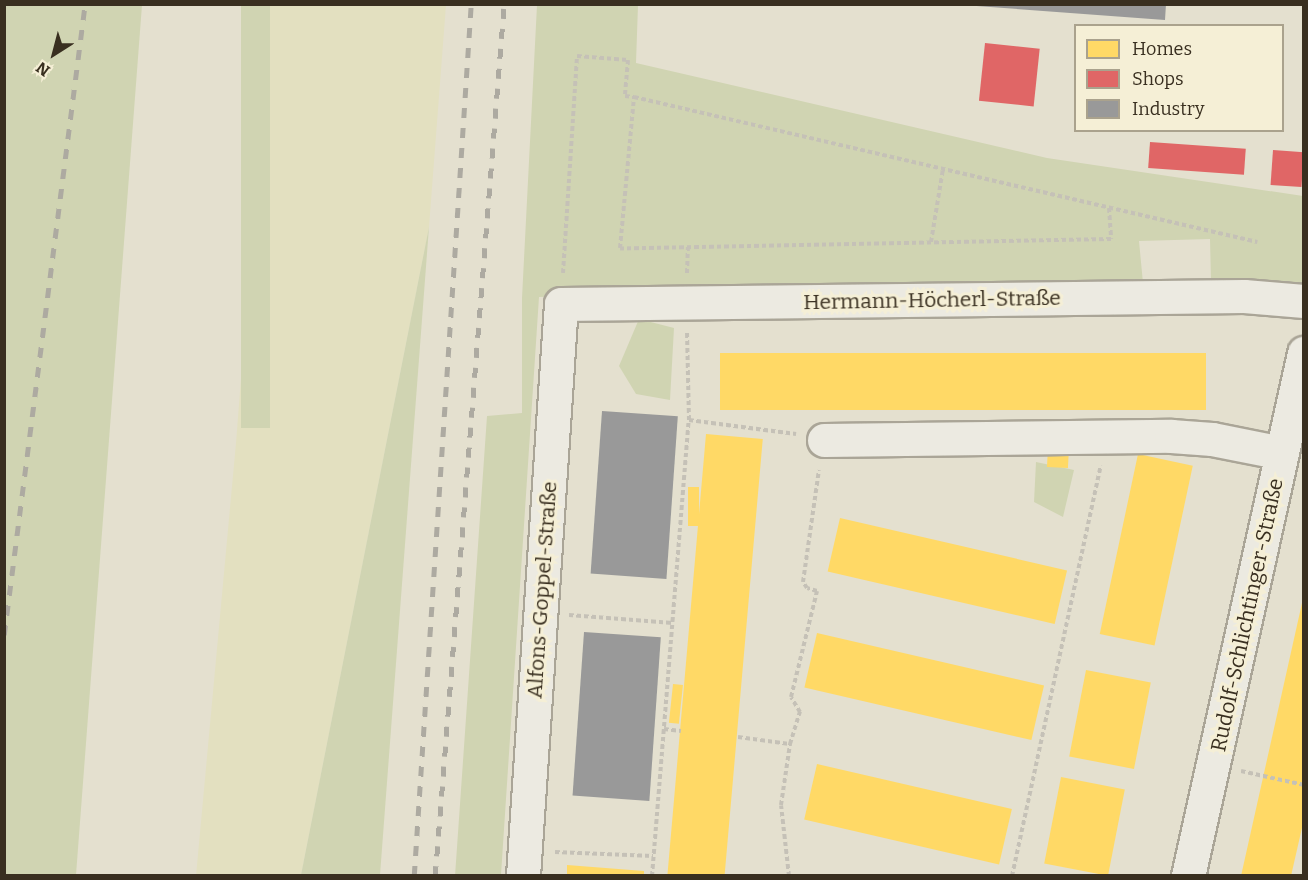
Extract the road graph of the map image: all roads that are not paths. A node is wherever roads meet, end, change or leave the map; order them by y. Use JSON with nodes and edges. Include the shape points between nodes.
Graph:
{"nodes":[{"id":1,"x":1304,"y":301,"type":"edge"},
{"id":2,"x":561,"y":304,"type":"joint"},
{"id":3,"x":1304,"y":353,"type":"edge"},
{"id":4,"x":824,"y":440,"type":"road end"},
{"id":5,"x":1282,"y":453,"type":"junction"},
{"id":6,"x":524,"y":863,"type":"edge"},
{"id":7,"x":1188,"y":876,"type":"edge"}],
"edges":[{"from":1,"to":2,"type":"street","name":"Hermann-Höcherl-Straße","via":[[1244,296],[687,292]]},
{"from":2,"to":6,"type":"street","name":"Alfons-Goppel-Straße"},
{"from":3,"to":5,"type":"street","name":"Rudolf-Schlichtinger-Straße"},
{"from":4,"to":5,"type":"street","via":[[1181,436]]},
{"from":5,"to":7,"type":"street","name":"Rudolf-Schlichtinger-Straße"}]}
